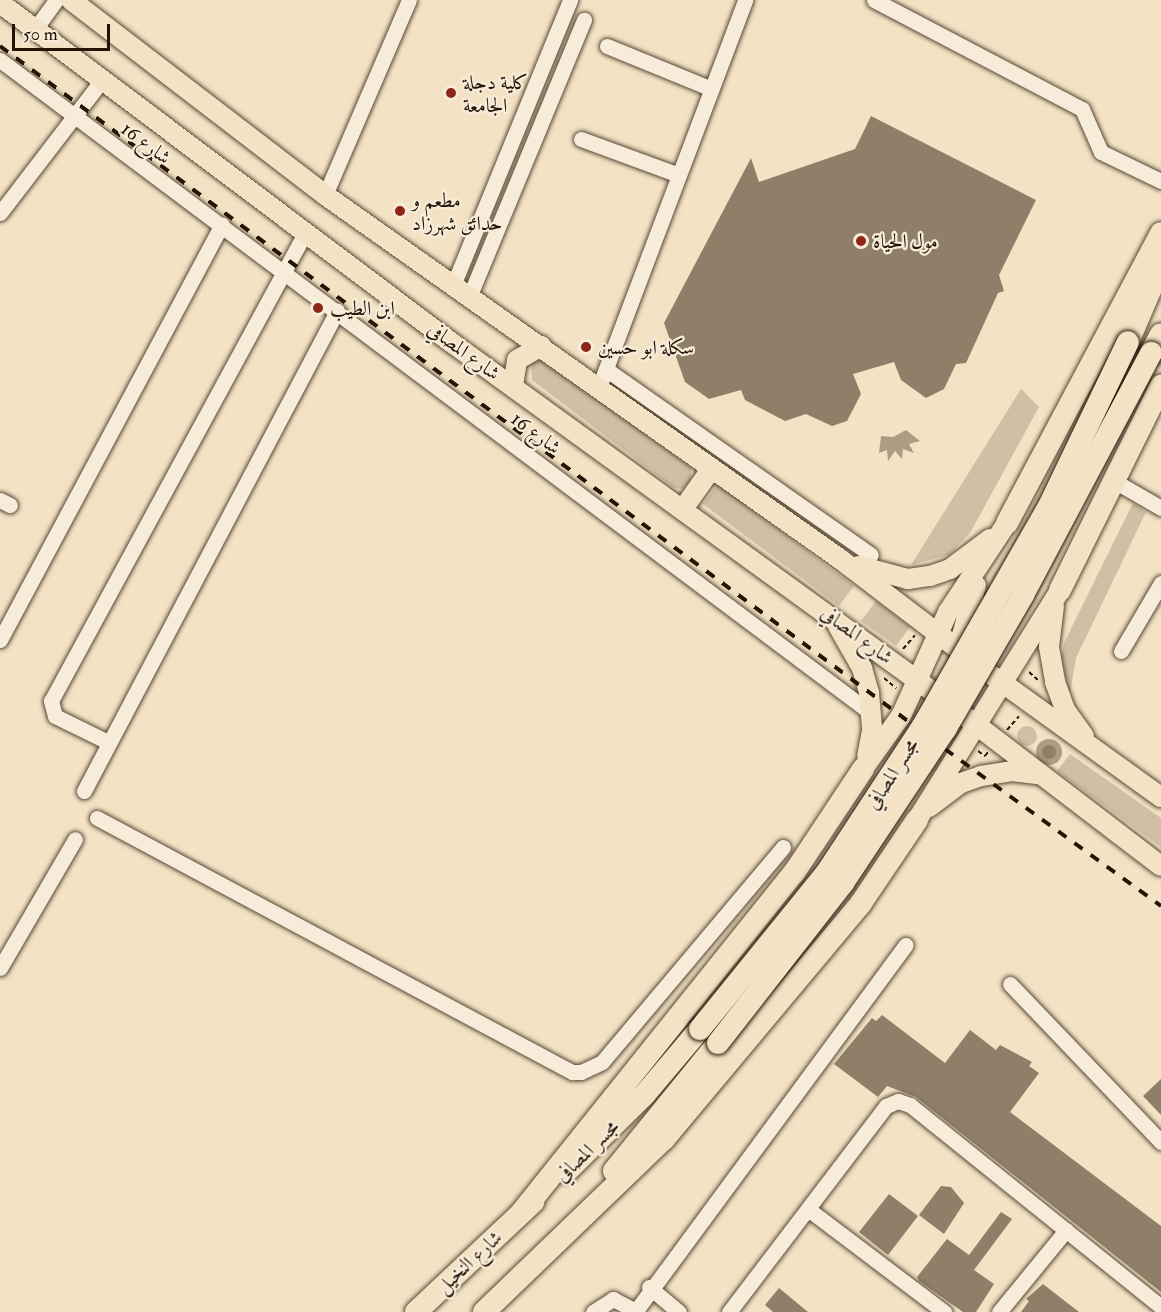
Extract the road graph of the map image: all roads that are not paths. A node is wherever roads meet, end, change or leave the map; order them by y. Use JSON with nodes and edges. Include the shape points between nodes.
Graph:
{"nodes":[{"id":1,"x":56,"y":0,"type":"edge"},
{"id":2,"x":71,"y":0,"type":"edge"},
{"id":3,"x":409,"y":0,"type":"edge"},
{"id":4,"x":570,"y":0,"type":"edge"},
{"id":5,"x":874,"y":0,"type":"edge"},
{"id":6,"x":741,"y":1,"type":"edge"},
{"id":7,"x":0,"y":3,"type":"edge"},
{"id":8,"x":584,"y":20,"type":"dead end"},
{"id":9,"x":35,"y":29,"type":"junction"},
{"id":10,"x":607,"y":46,"type":"dead end"},
{"id":11,"x":0,"y":60,"type":"edge"},
{"id":12,"x":103,"y":79,"type":"junction"},
{"id":13,"x":712,"y":89,"type":"junction"},
{"id":14,"x":76,"y":117,"type":"junction"},
{"id":15,"x":581,"y":140,"type":"dead end"},
{"id":16,"x":680,"y":175,"type":"junction"},
{"id":17,"x":1161,"y":181,"type":"edge"},
{"id":18,"x":325,"y":195,"type":"junction"},
{"id":19,"x":0,"y":213,"type":"edge"},
{"id":20,"x":222,"y":225,"type":"junction"},
{"id":21,"x":305,"y":233,"type":"junction"},
{"id":22,"x":1161,"y":233,"type":"edge"},
{"id":23,"x":1161,"y":266,"type":"edge"},
{"id":24,"x":283,"y":271,"type":"junction"},
{"id":25,"x":454,"y":283,"type":"junction"},
{"id":26,"x":470,"y":295,"type":"junction"},
{"id":27,"x":337,"y":311,"type":"junction"},
{"id":28,"x":517,"y":329,"type":"junction"},
{"id":29,"x":1156,"y":343,"type":"edge"},
{"id":30,"x":541,"y":346,"type":"junction"},
{"id":31,"x":485,"y":366,"type":"junction"},
{"id":32,"x":603,"y":379,"type":"junction"},
{"id":33,"x":513,"y":386,"type":"junction"},
{"id":34,"x":1161,"y":386,"type":"edge"},
{"id":35,"x":712,"y":468,"type":"junction"},
{"id":36,"x":1116,"y":482,"type":"junction"},
{"id":37,"x":1161,"y":508,"type":"edge"},
{"id":38,"x":683,"y":509,"type":"junction"},
{"id":39,"x":1007,"y":523,"type":"junction"},
{"id":40,"x":871,"y":555,"type":"dead end"},
{"id":41,"x":988,"y":557,"type":"junction"},
{"id":42,"x":840,"y":559,"type":"junction"},
{"id":43,"x":1161,"y":583,"type":"edge"},
{"id":44,"x":1060,"y":590,"type":"junction"},
{"id":45,"x":984,"y":604,"type":"dead end"},
{"id":46,"x":1046,"y":613,"type":"junction"},
{"id":47,"x":828,"y":615,"type":"junction"},
{"id":48,"x":1019,"y":623,"type":"dead end"},
{"id":49,"x":937,"y":634,"type":"junction"},
{"id":50,"x":0,"y":640,"type":"edge"},
{"id":51,"x":1121,"y":651,"type":"dead end"},
{"id":52,"x":996,"y":679,"type":"junction"},
{"id":53,"x":926,"y":686,"type":"junction"},
{"id":54,"x":871,"y":713,"type":"junction"},
{"id":55,"x":968,"y":723,"type":"junction"},
{"id":56,"x":108,"y":742,"type":"junction"},
{"id":57,"x":895,"y":752,"type":"dead end"},
{"id":58,"x":1108,"y":758,"type":"junction"},
{"id":59,"x":867,"y":763,"type":"junction"},
{"id":60,"x":1038,"y":774,"type":"junction"},
{"id":61,"x":926,"y":779,"type":"dead end"},
{"id":62,"x":84,"y":791,"type":"dead end"},
{"id":63,"x":1161,"y":797,"type":"edge"},
{"id":64,"x":922,"y":812,"type":"junction"},
{"id":65,"x":97,"y":818,"type":"dead end"},
{"id":66,"x":75,"y":839,"type":"dead end"},
{"id":67,"x":783,"y":846,"type":"dead end"},
{"id":68,"x":1161,"y":866,"type":"edge"},
{"id":69,"x":906,"y":945,"type":"dead end"},
{"id":70,"x":0,"y":968,"type":"edge"},
{"id":71,"x":1010,"y":984,"type":"dead end"},
{"id":72,"x":1161,"y":1142,"type":"edge"},
{"id":73,"x":808,"y":1209,"type":"junction"},
{"id":74,"x":522,"y":1212,"type":"junction"},
{"id":75,"x":1066,"y":1230,"type":"junction"},
{"id":76,"x":556,"y":1241,"type":"junction"},
{"id":77,"x":649,"y":1287,"type":"junction"},
{"id":78,"x":1161,"y":1307,"type":"edge"},
{"id":79,"x":416,"y":1312,"type":"edge"},
{"id":80,"x":484,"y":1312,"type":"edge"},
{"id":81,"x":593,"y":1312,"type":"edge"},
{"id":82,"x":636,"y":1312,"type":"edge"},
{"id":83,"x":679,"y":1312,"type":"edge"},
{"id":84,"x":729,"y":1312,"type":"edge"},
{"id":85,"x":944,"y":1312,"type":"edge"},
{"id":86,"x":999,"y":1312,"type":"edge"}],
"edges":[{"from":1,"to":9,"type":"street"},
{"from":2,"to":18,"type":"main road"},
{"from":3,"to":18,"type":"street"},
{"from":4,"to":25,"type":"street"},
{"from":5,"to":17,"type":"street","via":[[1082,109],[1101,152]]},
{"from":6,"to":13,"type":"street"},
{"from":7,"to":9,"type":"main road","name":"شارع المصافي"},
{"from":8,"to":26,"type":"street"},
{"from":9,"to":12,"type":"main road","name":"شارع المصافي"},
{"from":10,"to":13,"type":"street"},
{"from":11,"to":14,"type":"street","name":"شارع 16"},
{"from":12,"to":14,"type":"street"},
{"from":12,"to":21,"type":"main road","name":"شارع المصافي"},
{"from":13,"to":16,"type":"street"},
{"from":14,"to":19,"type":"street"},
{"from":14,"to":20,"type":"street","name":"شارع 16"},
{"from":15,"to":16,"type":"street"},
{"from":16,"to":32,"type":"street"},
{"from":18,"to":25,"type":"main road"},
{"from":20,"to":24,"type":"street","name":"شارع 16"},
{"from":20,"to":50,"type":"street"},
{"from":21,"to":24,"type":"street"},
{"from":21,"to":31,"type":"main road","name":"شارع المصافي"},
{"from":22,"to":39,"type":"highway"},
{"from":23,"to":74,"type":"highway","name":"مجسر المصافي","bridge":true,"via":[[1048,508],[923,726],[827,872],[700,1029],[604,1136]]},
{"from":24,"to":27,"type":"street","name":"شارع 16"},
{"from":24,"to":56,"type":"street","via":[[51,702],[55,716]]},
{"from":25,"to":26,"type":"main road"},
{"from":26,"to":28,"type":"main road"},
{"from":27,"to":54,"type":"street","name":"شارع 16"},
{"from":27,"to":56,"type":"street"},
{"from":28,"to":30,"type":"main road"},
{"from":28,"to":31,"type":"main road","via":[[510,355]]},
{"from":29,"to":76,"type":"highway","name":"مجسر المصافي","bridge":true,"via":[[1023,595],[946,728],[843,883]]},
{"from":30,"to":32,"type":"main road"},
{"from":30,"to":33,"type":"main road","via":[[517,360]]},
{"from":31,"to":33,"type":"main road","name":"شارع المصافي"},
{"from":32,"to":35,"type":"main road"},
{"from":32,"to":40,"type":"street"},
{"from":33,"to":38,"type":"main road","name":"شارع المصافي"},
{"from":34,"to":36,"type":"highway"},
{"from":35,"to":38,"type":"main road"},
{"from":35,"to":42,"type":"main road"},
{"from":36,"to":37,"type":"street"},
{"from":36,"to":44,"type":"highway"},
{"from":38,"to":47,"type":"main road","name":"شارع المصافي"},
{"from":39,"to":41,"type":"main road"},
{"from":39,"to":42,"type":"main road","via":[[950,569],[930,576],[882,575]]},
{"from":41,"to":45,"type":"main road","via":[[980,591]]},
{"from":41,"to":49,"type":"main road"},
{"from":41,"to":49,"type":"main road","via":[[967,605],[957,649]]},
{"from":42,"to":49,"type":"main road"},
{"from":43,"to":51,"type":"street"},
{"from":44,"to":46,"type":"main road"},
{"from":44,"to":58,"type":"main road","via":[[1050,627],[1055,682],[1065,710],[1084,736]]},
{"from":46,"to":48,"type":"main road"},
{"from":46,"to":52,"type":"main road"},
{"from":47,"to":53,"type":"main road","name":"شارع المصافي"},
{"from":47,"to":54,"type":"main road","via":[[862,668]]},
{"from":49,"to":53,"type":"main road"},
{"from":52,"to":55,"type":"main road"},
{"from":52,"to":58,"type":"main road"},
{"from":53,"to":59,"type":"main road"},
{"from":54,"to":59,"type":"main road","via":[[873,731]]},
{"from":55,"to":60,"type":"main road","via":[[998,741]]},
{"from":55,"to":64,"type":"main road"},
{"from":56,"to":62,"type":"street"},
{"from":57,"to":59,"type":"main road"},
{"from":58,"to":63,"type":"main road"},
{"from":59,"to":74,"type":"highway","via":[[794,873]]},
{"from":60,"to":64,"type":"main road","via":[[1012,771],[961,783]]},
{"from":60,"to":68,"type":"main road"},
{"from":61,"to":64,"type":"main road"},
{"from":64,"to":76,"type":"highway","via":[[861,903],[745,1046],[664,1139]]},
{"from":65,"to":67,"type":"street","via":[[572,1072],[602,1062]]},
{"from":66,"to":70,"type":"street"},
{"from":69,"to":77,"type":"street"},
{"from":71,"to":72,"type":"street"},
{"from":73,"to":75,"type":"street","via":[[886,1106],[898,1101],[910,1105]]},
{"from":73,"to":84,"type":"street"},
{"from":73,"to":85,"type":"street"},
{"from":74,"to":79,"type":"highway","name":"شارع النخيل"},
{"from":75,"to":78,"type":"street"},
{"from":75,"to":86,"type":"street"},
{"from":76,"to":80,"type":"highway"},
{"from":77,"to":82,"type":"street"},
{"from":77,"to":83,"type":"street"},
{"from":81,"to":82,"type":"street","via":[[613,1299]]}]}
